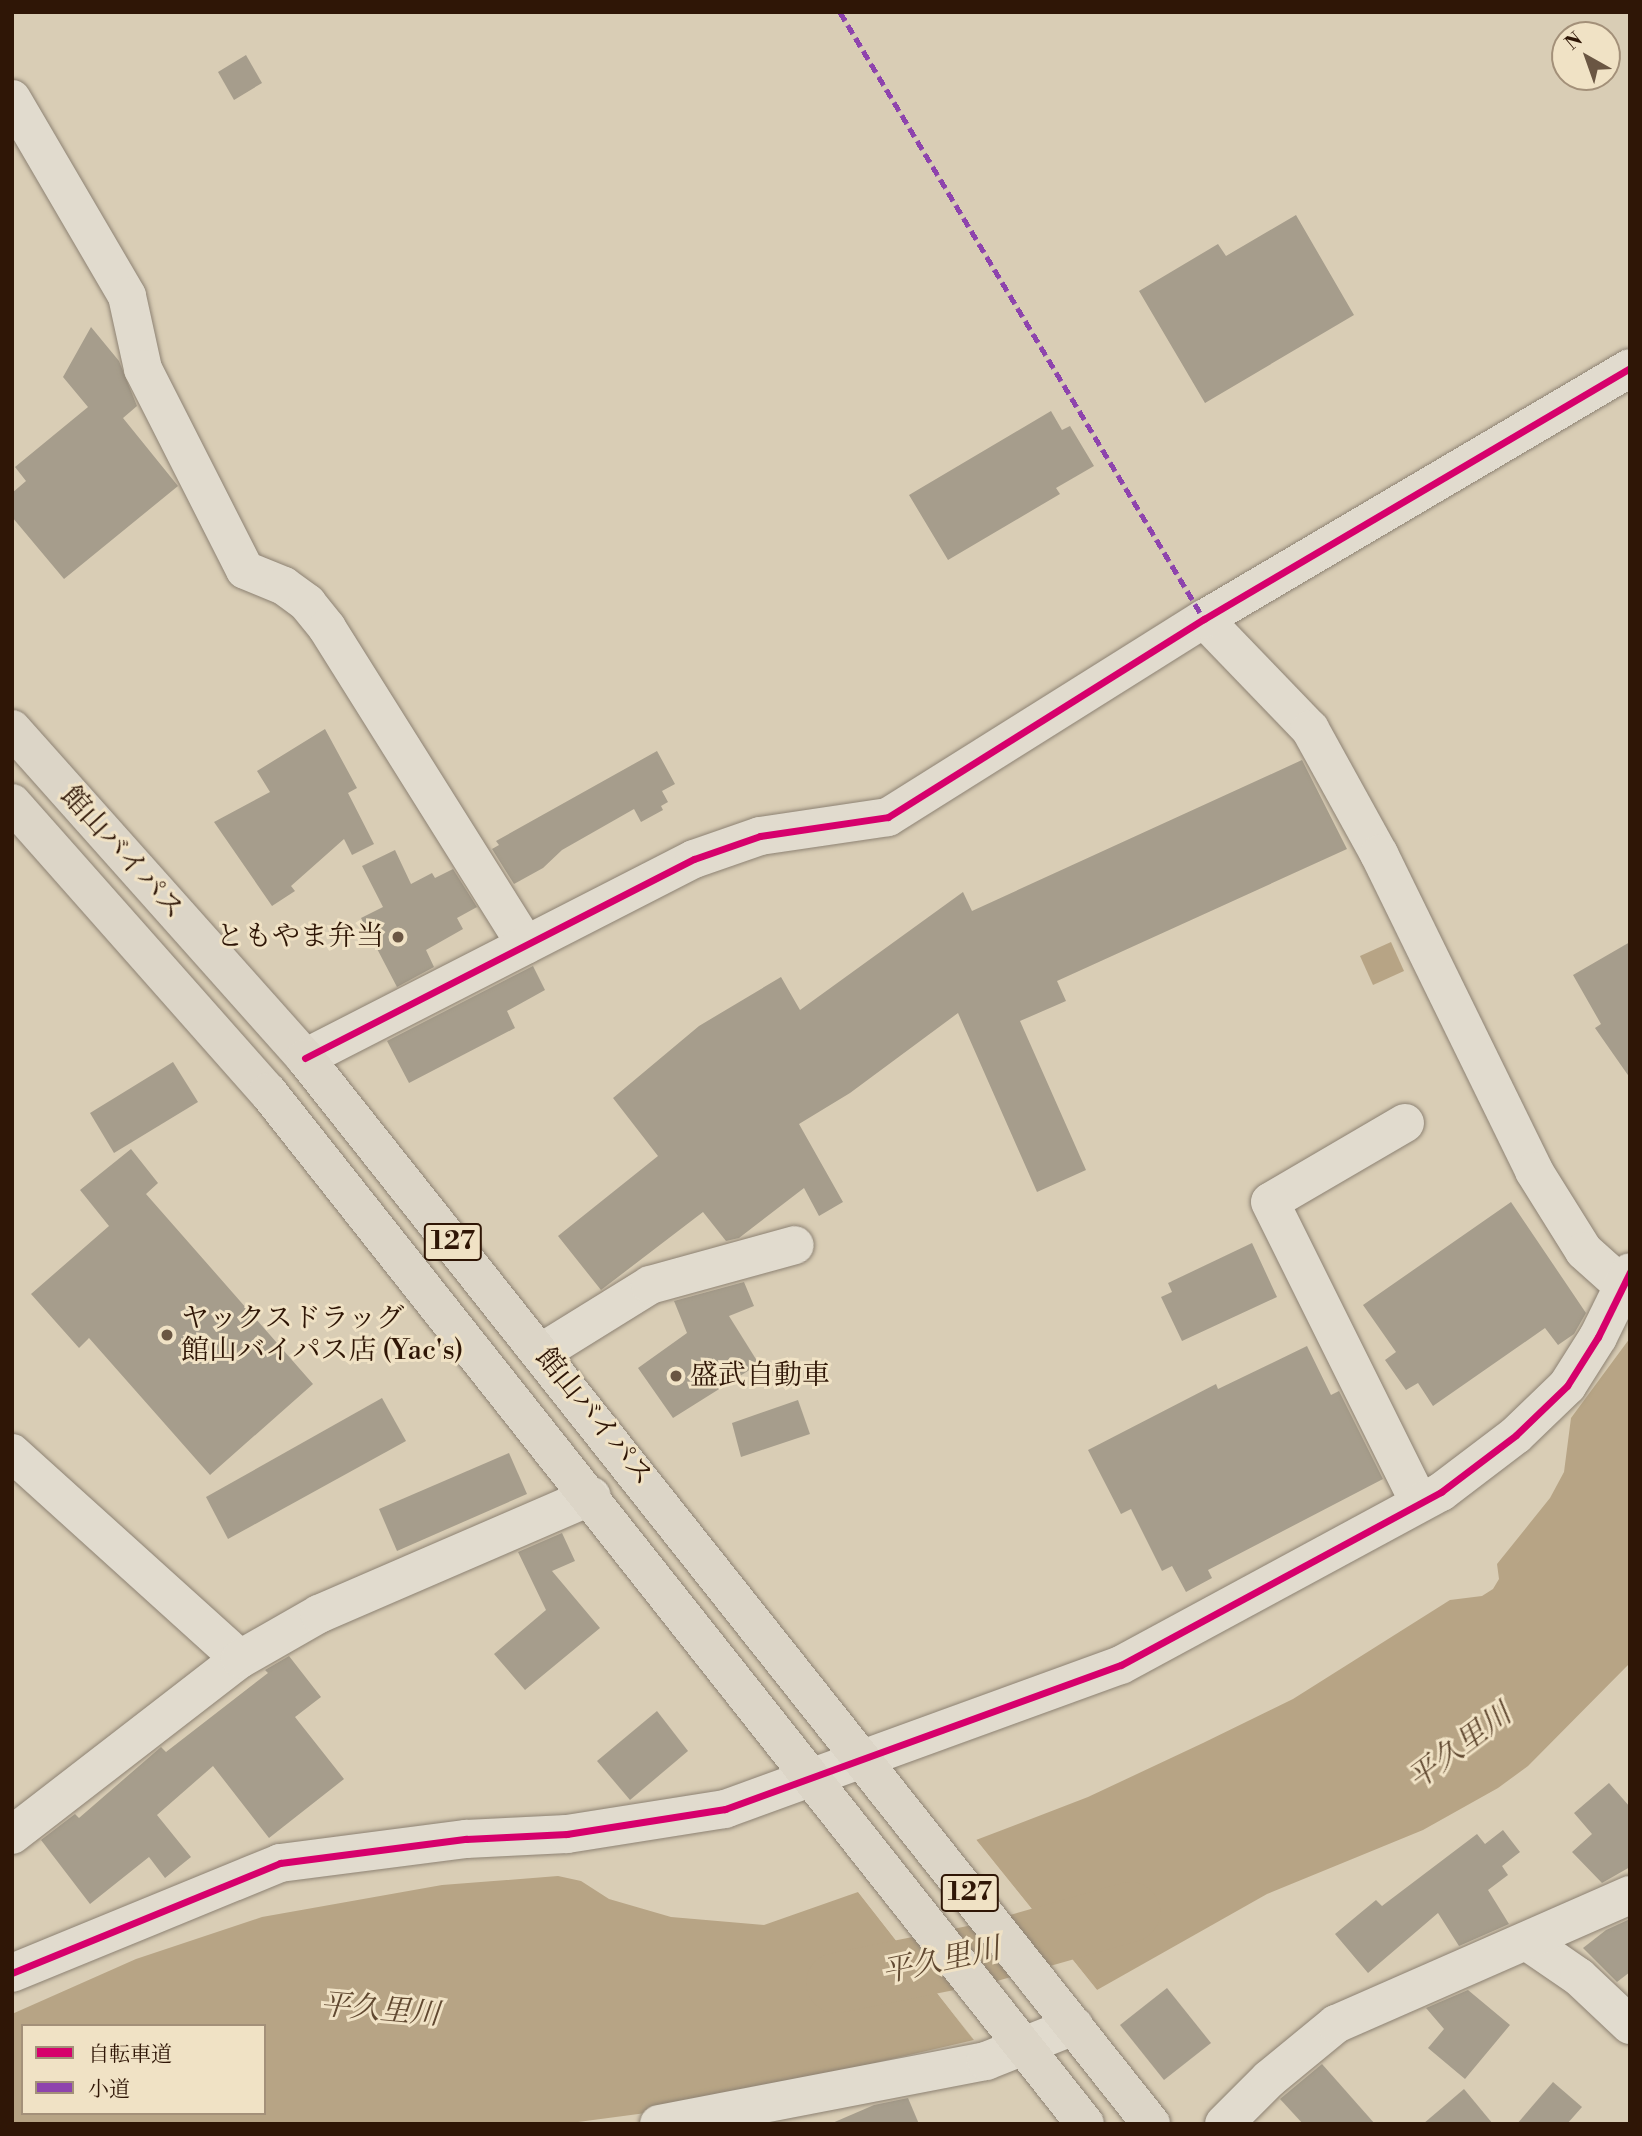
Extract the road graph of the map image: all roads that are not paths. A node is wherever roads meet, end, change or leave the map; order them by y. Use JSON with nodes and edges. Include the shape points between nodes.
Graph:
{"nodes":[{"id":1,"x":12,"y":99,"type":"edge"},
{"id":2,"x":1630,"y":368,"type":"edge"},
{"id":3,"x":1204,"y":619,"type":"junction"},
{"id":4,"x":12,"y":729,"type":"edge"},
{"id":5,"x":12,"y":803,"type":"edge"},
{"id":6,"x":526,"y":945,"type":"junction"},
{"id":7,"x":305,"y":1058,"type":"junction"},
{"id":8,"x":1405,"y":1123,"type":"dead end"},
{"id":9,"x":795,"y":1245,"type":"dead end"},
{"id":10,"x":1626,"y":1278,"type":"edge"},
{"id":11,"x":541,"y":1352,"type":"junction"},
{"id":12,"x":12,"y":1453,"type":"edge"},
{"id":13,"x":592,"y":1496,"type":"junction"},
{"id":14,"x":1419,"y":1502,"type":"junction"},
{"id":15,"x":240,"y":1659,"type":"junction"},
{"id":16,"x":870,"y":1766,"type":"junction"},
{"id":17,"x":817,"y":1783,"type":"junction"},
{"id":18,"x":12,"y":1835,"type":"edge"},
{"id":19,"x":1630,"y":1895,"type":"edge"},
{"id":20,"x":1528,"y":1942,"type":"junction"},
{"id":21,"x":12,"y":1973,"type":"edge"},
{"id":22,"x":1070,"y":2020,"type":"junction"},
{"id":23,"x":1630,"y":2025,"type":"edge"},
{"id":24,"x":1021,"y":2041,"type":"junction"},
{"id":25,"x":793,"y":2110,"type":"edge"},
{"id":26,"x":659,"y":2124,"type":"edge"},
{"id":27,"x":1086,"y":2124,"type":"edge"},
{"id":28,"x":1151,"y":2124,"type":"edge"},
{"id":29,"x":1224,"y":2124,"type":"edge"}],
"edges":[{"from":1,"to":6,"type":"street","via":[[127,296],[143,369],[245,570],[284,586],[307,603],[327,628]]},
{"from":2,"to":3,"type":"street"},
{"from":3,"to":6,"type":"street","via":[[888,817],[760,836],[694,859]]},
{"from":3,"to":10,"type":"street","via":[[1310,729],[1379,854],[1534,1171],[1584,1251]]},
{"from":4,"to":7,"type":"highway","name":"館山バイパス","number":"127"},
{"from":5,"to":13,"type":"highway","name":"館山バイパス","number":"127","via":[[268,1092]]},
{"from":6,"to":7,"type":"street"},
{"from":7,"to":11,"type":"highway","name":"館山バイパス","number":"127"},
{"from":8,"to":14,"type":"street","via":[[1270,1202]]},
{"from":9,"to":11,"type":"street","via":[[650,1285]]},
{"from":10,"to":14,"type":"street","via":[[1598,1337],[1567,1386],[1516,1435],[1441,1492]]},
{"from":11,"to":16,"type":"highway","name":"館山バイパス","number":"127"},
{"from":12,"to":15,"type":"street"},
{"from":13,"to":15,"type":"street","via":[[319,1614]]},
{"from":13,"to":17,"type":"highway","name":"館山バイパス","number":"127"},
{"from":14,"to":16,"type":"street","via":[[1121,1665]]},
{"from":15,"to":18,"type":"street"},
{"from":16,"to":17,"type":"street"},
{"from":16,"to":22,"type":"highway","name":"館山バイパス","number":"127"},
{"from":17,"to":21,"type":"street","via":[[725,1809],[567,1834],[466,1839],[279,1863]]},
{"from":17,"to":24,"type":"highway","name":"館山バイパス","number":"127"},
{"from":19,"to":20,"type":"street"},
{"from":20,"to":23,"type":"street","via":[[1579,1977]]},
{"from":20,"to":29,"type":"street","via":[[1336,2024],[1269,2079]]},
{"from":22,"to":24,"type":"street"},
{"from":22,"to":28,"type":"highway","name":"館山バイパス","number":"127"},
{"from":24,"to":25,"type":"street","via":[[986,2061]]},
{"from":24,"to":27,"type":"highway","name":"館山バイパス","number":"127"},
{"from":25,"to":26,"type":"street"}]}
